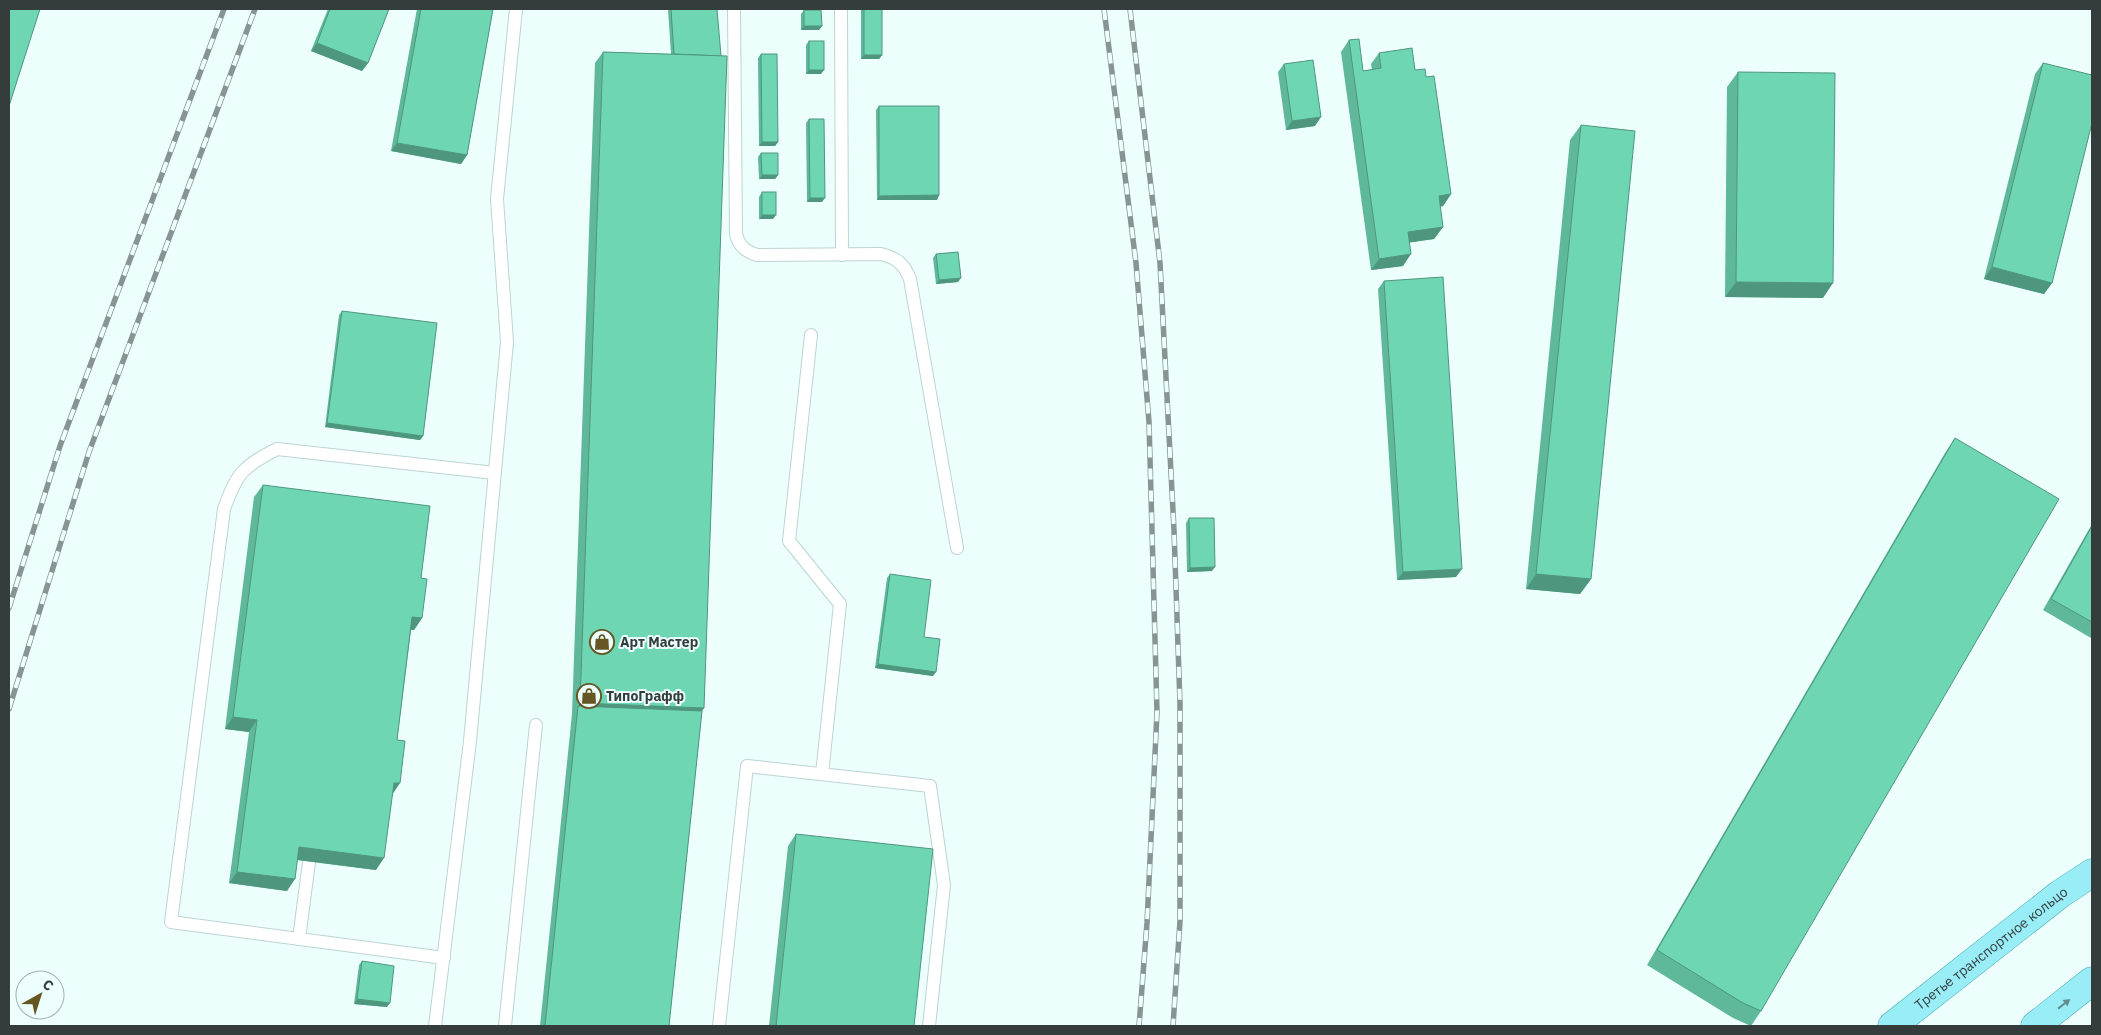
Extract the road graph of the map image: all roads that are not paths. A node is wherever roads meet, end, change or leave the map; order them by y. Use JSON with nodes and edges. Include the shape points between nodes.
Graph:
{"nodes":[{"id":1,"x":516,"y":9,"type":"edge"},
{"id":2,"x":734,"y":9,"type":"edge"},
{"id":3,"x":841,"y":9,"type":"edge"},
{"id":4,"x":842,"y":254,"type":"junction"},
{"id":5,"x":811,"y":335,"type":"dead end"},
{"id":6,"x":495,"y":473,"type":"junction"},
{"id":7,"x":957,"y":548,"type":"dead end"},
{"id":8,"x":536,"y":725,"type":"dead end"},
{"id":9,"x":822,"y":774,"type":"junction"},
{"id":10,"x":309,"y":862,"type":"edge"},
{"id":11,"x":2092,"y":873,"type":"edge"},
{"id":12,"x":299,"y":939,"type":"junction"},
{"id":13,"x":444,"y":958,"type":"junction"},
{"id":14,"x":2092,"y":981,"type":"edge"},
{"id":15,"x":435,"y":1026,"type":"edge"},
{"id":16,"x":505,"y":1026,"type":"edge"},
{"id":17,"x":719,"y":1026,"type":"edge"},
{"id":18,"x":929,"y":1026,"type":"edge"},
{"id":19,"x":1892,"y":1026,"type":"edge"},
{"id":20,"x":2035,"y":1026,"type":"edge"}],
"edges":[{"from":1,"to":6,"type":"lane","via":[[498,199],[507,342]]},
{"from":2,"to":4,"type":"lane","via":[[738,242],[743,249],[757,255]]},
{"from":3,"to":4,"type":"lane"},
{"from":4,"to":7,"type":"lane","via":[[891,257],[900,262],[910,279]]},
{"from":5,"to":9,"type":"lane","via":[[789,541],[840,604]]},
{"from":6,"to":12,"type":"lane","via":[[277,449],[254,461],[235,480],[224,509],[172,922]]},
{"from":6,"to":13,"type":"lane","via":[[470,741]]},
{"from":8,"to":16,"type":"lane"},
{"from":9,"to":17,"type":"lane","via":[[747,766]]},
{"from":9,"to":18,"type":"lane","via":[[930,786],[944,885]]},
{"from":10,"to":12,"type":"lane"},
{"from":11,"to":19,"type":"main road","name":"Третье транспортное кольцо","via":[[2060,894]]},
{"from":12,"to":13,"type":"lane"},
{"from":13,"to":15,"type":"lane"},
{"from":20,"to":14,"type":"main road","one_way":true}]}
